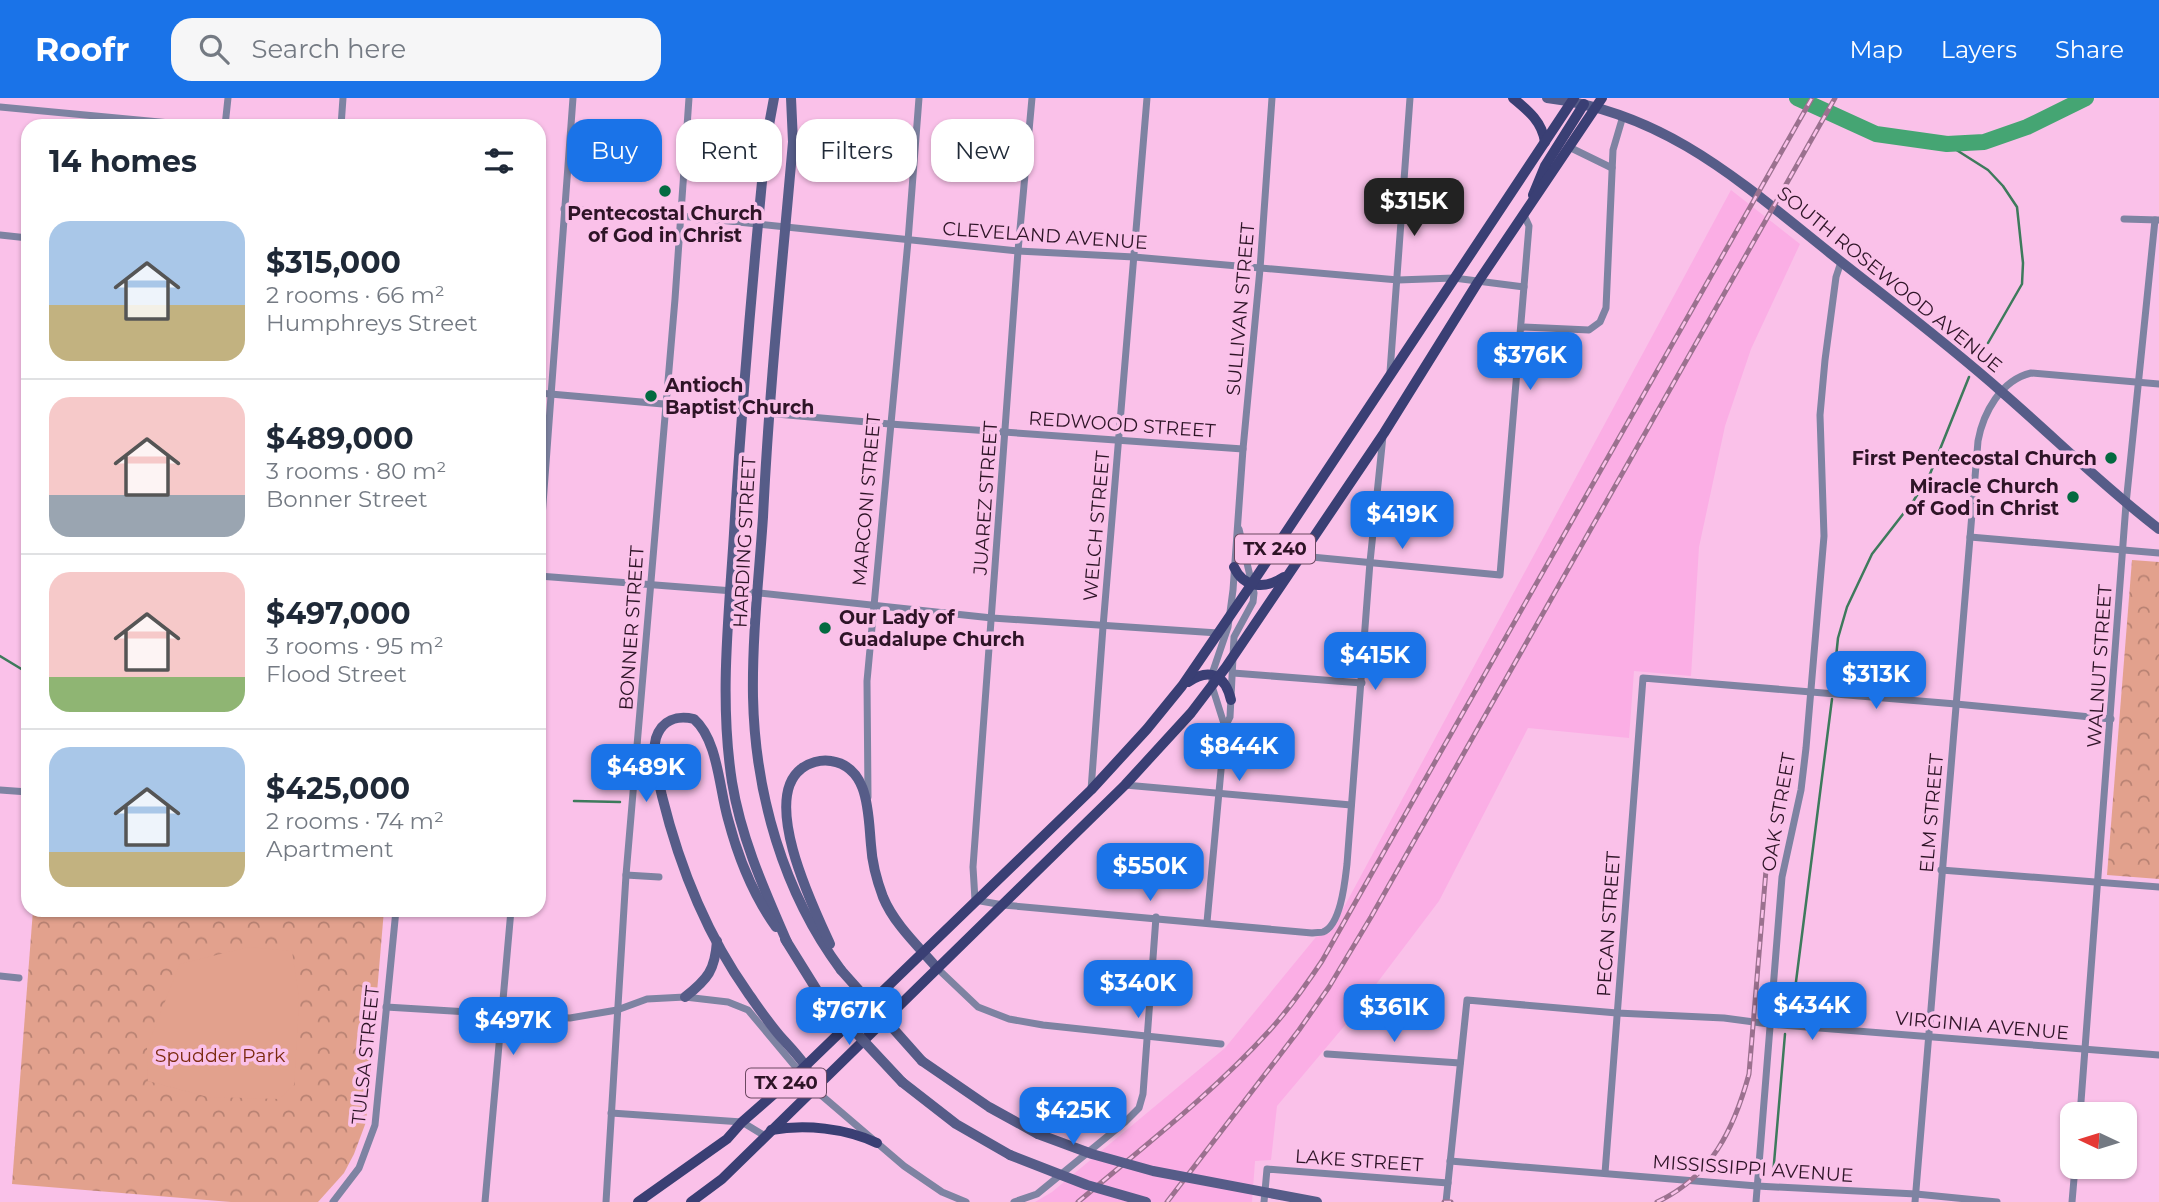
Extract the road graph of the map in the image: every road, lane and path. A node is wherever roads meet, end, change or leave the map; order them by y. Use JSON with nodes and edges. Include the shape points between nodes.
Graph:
{"nodes":[{"id":1,"x":228,"y":98,"type":"edge"},
{"id":2,"x":343,"y":98,"type":"edge"},
{"id":3,"x":573,"y":98,"type":"edge"},
{"id":4,"x":689,"y":98,"type":"edge"},
{"id":5,"x":774,"y":98,"type":"edge"},
{"id":6,"x":791,"y":98,"type":"edge"},
{"id":7,"x":919,"y":98,"type":"edge"},
{"id":8,"x":1032,"y":98,"type":"edge"},
{"id":9,"x":1147,"y":98,"type":"edge"},
{"id":10,"x":1272,"y":98,"type":"edge"},
{"id":11,"x":1410,"y":98,"type":"edge"},
{"id":12,"x":1513,"y":98,"type":"edge"},
{"id":13,"x":1547,"y":98,"type":"edge"},
{"id":14,"x":1573,"y":99,"type":"edge"},
{"id":15,"x":1594,"y":103,"type":"edge"},
{"id":16,"x":0,"y":107,"type":"edge"},
{"id":17,"x":1623,"y":116,"type":"junction"},
{"id":18,"x":128,"y":119,"type":"edge"},
{"id":19,"x":226,"y":119,"type":"edge"},
{"id":20,"x":342,"y":119,"type":"edge"},
{"id":21,"x":1545,"y":142,"type":"junction"},
{"id":22,"x":1569,"y":147,"type":"junction"},
{"id":23,"x":1612,"y":168,"type":"junction"},
{"id":24,"x":564,"y":209,"type":"junction"},
{"id":25,"x":1527,"y":211,"type":"junction"},
{"id":26,"x":681,"y":216,"type":"junction"},
{"id":27,"x":2124,"y":219,"type":"dead end"},
{"id":28,"x":2157,"y":220,"type":"edge"},
{"id":29,"x":757,"y":225,"type":"junction"},
{"id":30,"x":786,"y":228,"type":"junction"},
{"id":31,"x":0,"y":235,"type":"edge"},
{"id":32,"x":21,"y":237,"type":"edge"},
{"id":33,"x":908,"y":241,"type":"junction"},
{"id":34,"x":1018,"y":251,"type":"junction"},
{"id":35,"x":1134,"y":257,"type":"junction"},
{"id":36,"x":1841,"y":262,"type":"junction"},
{"id":37,"x":1260,"y":269,"type":"junction"},
{"id":38,"x":1454,"y":278,"type":"junction"},
{"id":39,"x":1398,"y":279,"type":"junction"},
{"id":40,"x":1478,"y":282,"type":"junction"},
{"id":41,"x":1524,"y":287,"type":"junction"},
{"id":42,"x":1522,"y":327,"type":"junction"},
{"id":43,"x":1390,"y":377,"type":"junction"},
{"id":44,"x":2138,"y":383,"type":"junction"},
{"id":45,"x":2159,"y":384,"type":"edge"},
{"id":46,"x":2001,"y":391,"type":"junction"},
{"id":47,"x":546,"y":394,"type":"edge"},
{"id":48,"x":553,"y":394,"type":"junction"},
{"id":49,"x":666,"y":404,"type":"junction"},
{"id":50,"x":742,"y":411,"type":"junction"},
{"id":51,"x":769,"y":413,"type":"junction"},
{"id":52,"x":890,"y":424,"type":"junction"},
{"id":53,"x":1005,"y":431,"type":"junction"},
{"id":54,"x":1384,"y":433,"type":"junction"},
{"id":55,"x":1119,"y":440,"type":"junction"},
{"id":56,"x":1243,"y":449,"type":"junction"},
{"id":57,"x":546,"y":476,"type":"edge"},
{"id":58,"x":2126,"y":504,"type":"junction"},
{"id":59,"x":1237,"y":523,"type":"junction"},
{"id":60,"x":2159,"y":529,"type":"edge"},
{"id":61,"x":1970,"y":537,"type":"junction"},
{"id":62,"x":2124,"y":550,"type":"junction"},
{"id":63,"x":2159,"y":553,"type":"edge"},
{"id":64,"x":1301,"y":556,"type":"junction"},
{"id":65,"x":1370,"y":562,"type":"junction"},
{"id":66,"x":1234,"y":567,"type":"junction"},
{"id":67,"x":1289,"y":574,"type":"junction"},
{"id":68,"x":546,"y":577,"type":"edge"},
{"id":69,"x":650,"y":585,"type":"junction"},
{"id":70,"x":1251,"y":585,"type":"junction"},
{"id":71,"x":731,"y":591,"type":"junction"},
{"id":72,"x":758,"y":593,"type":"junction"},
{"id":73,"x":874,"y":605,"type":"junction"},
{"id":74,"x":1231,"y":615,"type":"junction"},
{"id":75,"x":992,"y":618,"type":"junction"},
{"id":76,"x":1102,"y":627,"type":"junction"},
{"id":77,"x":1218,"y":633,"type":"junction"},
{"id":78,"x":1233,"y":657,"type":"junction"},
{"id":79,"x":1233,"y":673,"type":"junction"},
{"id":80,"x":1214,"y":679,"type":"junction"},
{"id":81,"x":1362,"y":683,"type":"junction"},
{"id":82,"x":1182,"y":686,"type":"junction"},
{"id":83,"x":1810,"y":691,"type":"junction"},
{"id":84,"x":1231,"y":700,"type":"junction"},
{"id":85,"x":1956,"y":704,"type":"junction"},
{"id":86,"x":2110,"y":719,"type":"junction"},
{"id":87,"x":1225,"y":727,"type":"junction"},
{"id":88,"x":1125,"y":785,"type":"junction"},
{"id":89,"x":0,"y":790,"type":"edge"},
{"id":90,"x":1091,"y":790,"type":"junction"},
{"id":91,"x":21,"y":792,"type":"edge"},
{"id":92,"x":1219,"y":796,"type":"junction"},
{"id":93,"x":1352,"y":806,"type":"junction"},
{"id":94,"x":870,"y":809,"type":"junction"},
{"id":95,"x":1941,"y":870,"type":"junction"},
{"id":96,"x":626,"y":875,"type":"junction"},
{"id":97,"x":659,"y":877,"type":"dead end"},
{"id":98,"x":2099,"y":881,"type":"junction"},
{"id":99,"x":2159,"y":887,"type":"edge"},
{"id":100,"x":975,"y":900,"type":"junction"},
{"id":101,"x":1003,"y":905,"type":"junction"},
{"id":102,"x":395,"y":917,"type":"edge"},
{"id":103,"x":510,"y":917,"type":"edge"},
{"id":104,"x":1156,"y":917,"type":"junction"},
{"id":105,"x":1207,"y":922,"type":"junction"},
{"id":106,"x":717,"y":940,"type":"junction"},
{"id":107,"x":787,"y":942,"type":"junction"},
{"id":108,"x":925,"y":953,"type":"junction"},
{"id":109,"x":939,"y":968,"type":"junction"},
{"id":110,"x":841,"y":970,"type":"junction"},
{"id":111,"x":0,"y":976,"type":"edge"},
{"id":112,"x":19,"y":978,"type":"dead end"},
{"id":113,"x":685,"y":997,"type":"junction"},
{"id":114,"x":386,"y":1007,"type":"junction"},
{"id":115,"x":617,"y":1010,"type":"junction"},
{"id":116,"x":1617,"y":1013,"type":"junction"},
{"id":117,"x":503,"y":1014,"type":"junction"},
{"id":118,"x":1769,"y":1024,"type":"junction"},
{"id":119,"x":1147,"y":1035,"type":"junction"},
{"id":120,"x":1928,"y":1037,"type":"junction"},
{"id":121,"x":1222,"y":1044,"type":"dead end"},
{"id":122,"x":2086,"y":1049,"type":"junction"},
{"id":123,"x":1326,"y":1054,"type":"dead end"},
{"id":124,"x":2159,"y":1055,"type":"edge"},
{"id":125,"x":1460,"y":1063,"type":"junction"},
{"id":126,"x":802,"y":1070,"type":"junction"},
{"id":127,"x":814,"y":1089,"type":"junction"},
{"id":128,"x":2081,"y":1102,"type":"edge"},
{"id":129,"x":611,"y":1113,"type":"junction"},
{"id":130,"x":742,"y":1122,"type":"junction"},
{"id":131,"x":768,"y":1133,"type":"junction"},
{"id":132,"x":877,"y":1143,"type":"junction"},
{"id":133,"x":1450,"y":1161,"type":"junction"},
{"id":134,"x":1605,"y":1173,"type":"junction"},
{"id":135,"x":2074,"y":1180,"type":"edge"},
{"id":136,"x":1448,"y":1183,"type":"junction"},
{"id":137,"x":1757,"y":1186,"type":"junction"},
{"id":138,"x":339,"y":1195,"type":"junction"},
{"id":139,"x":1915,"y":1198,"type":"edge"},
{"id":140,"x":333,"y":1202,"type":"edge"},
{"id":141,"x":346,"y":1202,"type":"edge"},
{"id":142,"x":485,"y":1202,"type":"edge"},
{"id":143,"x":606,"y":1202,"type":"edge"},
{"id":144,"x":638,"y":1202,"type":"edge"},
{"id":145,"x":691,"y":1202,"type":"edge"},
{"id":146,"x":966,"y":1202,"type":"edge"},
{"id":147,"x":1014,"y":1202,"type":"edge"},
{"id":148,"x":1146,"y":1202,"type":"edge"},
{"id":149,"x":1264,"y":1202,"type":"edge"},
{"id":150,"x":1317,"y":1202,"type":"edge"},
{"id":151,"x":1446,"y":1202,"type":"edge"},
{"id":152,"x":1756,"y":1202,"type":"edge"},
{"id":153,"x":1997,"y":1202,"type":"edge"},
{"id":154,"x":2072,"y":1202,"type":"edge"}],
"edges":[{"from":1,"to":19,"type":"street"},
{"from":2,"to":20,"type":"street"},
{"from":3,"to":24,"type":"street"},
{"from":4,"to":26,"type":"street","name":"BONNER STREET"},
{"from":5,"to":29,"type":"street","name":"HARDING STREET"},
{"from":6,"to":30,"type":"street","name":"HARDING STREET","via":[[793,142]]},
{"from":7,"to":33,"type":"street","name":"MARCONI STREET"},
{"from":8,"to":34,"type":"street","name":"JUAREZ STREET"},
{"from":9,"to":35,"type":"street","name":"WELCH STREET"},
{"from":10,"to":37,"type":"street","name":"SULLIVAN STREET"},
{"from":11,"to":39,"type":"street"},
{"from":12,"to":21,"type":"main road","via":[[1543,128]]},
{"from":13,"to":14,"type":"street","name":"SOUTH ROSEWOOD AVENUE"},
{"from":14,"to":15,"type":"street","name":"SOUTH ROSEWOOD AVENUE"},
{"from":14,"to":21,"type":"main road","number":"TX 240"},
{"from":15,"to":17,"type":"street","name":"SOUTH ROSEWOOD AVENUE"},
{"from":15,"to":22,"type":"main road","number":"TX 240"},
{"from":15,"to":25,"type":"main road","via":[[1539,177]]},
{"from":16,"to":18,"type":"street"},
{"from":17,"to":23,"type":"street"},
{"from":17,"to":36,"type":"street","name":"SOUTH ROSEWOOD AVENUE","via":[[1699,153]]},
{"from":21,"to":38,"type":"main road","number":"TX 240"},
{"from":22,"to":23,"type":"street"},
{"from":22,"to":25,"type":"main road","number":"TX 240"},
{"from":23,"to":42,"type":"street","via":[[1604,315],[1592,329]]},
{"from":24,"to":26,"type":"street","name":"CLEVELAND AVENUE"},
{"from":24,"to":48,"type":"street"},
{"from":25,"to":40,"type":"main road","number":"TX 240"},
{"from":25,"to":41,"type":"street"},
{"from":26,"to":29,"type":"street","name":"CLEVELAND AVENUE"},
{"from":26,"to":49,"type":"street","name":"BONNER STREET"},
{"from":27,"to":28,"type":"street"},
{"from":28,"to":44,"type":"street","name":"WALNUT STREET"},
{"from":29,"to":30,"type":"street","name":"CLEVELAND AVENUE"},
{"from":29,"to":50,"type":"street","name":"HARDING STREET"},
{"from":30,"to":33,"type":"street","name":"CLEVELAND AVENUE"},
{"from":30,"to":51,"type":"street","name":"HARDING STREET"},
{"from":31,"to":32,"type":"street"},
{"from":33,"to":34,"type":"street","name":"CLEVELAND AVENUE"},
{"from":33,"to":52,"type":"street","name":"MARCONI STREET"},
{"from":34,"to":35,"type":"street","name":"CLEVELAND AVENUE"},
{"from":34,"to":53,"type":"street","name":"JUAREZ STREET"},
{"from":35,"to":37,"type":"street","name":"CLEVELAND AVENUE"},
{"from":35,"to":55,"type":"street","name":"WELCH STREET"},
{"from":36,"to":46,"type":"street","name":"SOUTH ROSEWOOD AVENUE"},
{"from":36,"to":83,"type":"street","name":"OAK STREET","via":[[1821,404],[1824,536]]},
{"from":37,"to":39,"type":"street","name":"CLEVELAND AVENUE"},
{"from":37,"to":56,"type":"street","name":"SULLIVAN STREET"},
{"from":38,"to":39,"type":"street","name":"CLEVELAND AVENUE"},
{"from":38,"to":40,"type":"street","name":"CLEVELAND AVENUE"},
{"from":38,"to":43,"type":"main road","number":"TX 240"},
{"from":39,"to":43,"type":"street"},
{"from":40,"to":41,"type":"street","name":"CLEVELAND AVENUE"},
{"from":40,"to":54,"type":"main road","number":"TX 240"},
{"from":41,"to":42,"type":"street"},
{"from":42,"to":65,"type":"street","via":[[1500,575]]},
{"from":43,"to":70,"type":"main road","number":"TX 240"},
{"from":44,"to":45,"type":"street"},
{"from":44,"to":46,"type":"street","via":[[2031,373]]},
{"from":44,"to":58,"type":"street","name":"WALNUT STREET"},
{"from":46,"to":58,"type":"street","name":"SOUTH ROSEWOOD AVENUE"},
{"from":46,"to":61,"type":"street","name":"ELM STREET","via":[[1981,423]]},
{"from":47,"to":48,"type":"street","name":"REDWOOD STREET"},
{"from":48,"to":49,"type":"street","name":"REDWOOD STREET"},
{"from":48,"to":57,"type":"street"},
{"from":49,"to":50,"type":"street","name":"REDWOOD STREET"},
{"from":49,"to":69,"type":"street","name":"BONNER STREET"},
{"from":50,"to":51,"type":"street","name":"REDWOOD STREET"},
{"from":50,"to":71,"type":"street","name":"HARDING STREET"},
{"from":51,"to":52,"type":"street","name":"REDWOOD STREET"},
{"from":51,"to":72,"type":"street","name":"HARDING STREET"},
{"from":52,"to":53,"type":"street","name":"REDWOOD STREET"},
{"from":52,"to":73,"type":"street","name":"MARCONI STREET"},
{"from":53,"to":55,"type":"street","name":"REDWOOD STREET"},
{"from":53,"to":75,"type":"street","name":"JUAREZ STREET"},
{"from":54,"to":64,"type":"main road","number":"TX 240"},
{"from":54,"to":65,"type":"street"},
{"from":55,"to":56,"type":"street","name":"REDWOOD STREET"},
{"from":55,"to":76,"type":"street","name":"WELCH STREET"},
{"from":56,"to":59,"type":"street","name":"SULLIVAN STREET"},
{"from":58,"to":60,"type":"street","name":"SOUTH ROSEWOOD AVENUE"},
{"from":58,"to":62,"type":"street","name":"WALNUT STREET"},
{"from":59,"to":66,"type":"street","name":"SULLIVAN STREET"},
{"from":59,"to":70,"type":"street","name":"SULLIVAN STREET"},
{"from":61,"to":62,"type":"street"},
{"from":61,"to":85,"type":"street","name":"ELM STREET"},
{"from":62,"to":63,"type":"street"},
{"from":62,"to":86,"type":"street","name":"WALNUT STREET"},
{"from":64,"to":65,"type":"street"},
{"from":64,"to":67,"type":"main road","number":"TX 240"},
{"from":65,"to":81,"type":"street"},
{"from":66,"to":70,"type":"main road"},
{"from":66,"to":74,"type":"street","name":"SULLIVAN STREET"},
{"from":67,"to":70,"type":"main road","via":[[1277,582]]},
{"from":67,"to":78,"type":"main road","number":"TX 240"},
{"from":68,"to":69,"type":"street"},
{"from":69,"to":71,"type":"street"},
{"from":69,"to":96,"type":"street","name":"BONNER STREET"},
{"from":70,"to":74,"type":"main road","number":"TX 240"},
{"from":70,"to":78,"type":"street","name":"SULLIVAN STREET","via":[[1253,602],[1234,637]]},
{"from":71,"to":72,"type":"street"},
{"from":71,"to":107,"type":"street","name":"HARDING STREET","via":[[724,712],[732,784],[756,872]]},
{"from":72,"to":73,"type":"street"},
{"from":72,"to":110,"type":"street","name":"HARDING STREET","via":[[753,695],[763,793],[799,899]]},
{"from":73,"to":75,"type":"street"},
{"from":73,"to":94,"type":"street","name":"MARCONI STREET","via":[[867,681]]},
{"from":74,"to":77,"type":"main road","number":"TX 240"},
{"from":74,"to":80,"type":"street","name":"SULLIVAN STREET"},
{"from":75,"to":76,"type":"street"},
{"from":75,"to":100,"type":"street","name":"JUAREZ STREET","via":[[973,867]]},
{"from":76,"to":77,"type":"street"},
{"from":76,"to":90,"type":"street","name":"WELCH STREET"},
{"from":77,"to":82,"type":"main road","number":"TX 240"},
{"from":78,"to":79,"type":"street","name":"SULLIVAN STREET"},
{"from":78,"to":80,"type":"main road","number":"TX 240"},
{"from":79,"to":81,"type":"street"},
{"from":79,"to":84,"type":"street","name":"SULLIVAN STREET"},
{"from":80,"to":82,"type":"main road","via":[[1199,674]]},
{"from":80,"to":84,"type":"main road","via":[[1228,687]]},
{"from":80,"to":87,"type":"street","name":"SULLIVAN STREET"},
{"from":80,"to":88,"type":"main road","number":"TX 240","via":[[1191,713]]},
{"from":81,"to":93,"type":"street"},
{"from":82,"to":90,"type":"main road","number":"TX 240"},
{"from":83,"to":85,"type":"street"},
{"from":83,"to":116,"type":"street","name":"PECAN STREET","via":[[1643,678]]},
{"from":83,"to":118,"type":"street","name":"OAK STREET","via":[[1801,790],[1782,877]]},
{"from":84,"to":87,"type":"street","name":"SULLIVAN STREET"},
{"from":85,"to":86,"type":"street"},
{"from":85,"to":95,"type":"street","name":"ELM STREET"},
{"from":86,"to":98,"type":"street","name":"WALNUT STREET"},
{"from":87,"to":92,"type":"street","name":"SULLIVAN STREET"},
{"from":88,"to":92,"type":"street"},
{"from":88,"to":101,"type":"main road","number":"TX 240"},
{"from":89,"to":91,"type":"street"},
{"from":90,"to":100,"type":"main road","number":"TX 240"},
{"from":92,"to":93,"type":"street"},
{"from":92,"to":105,"type":"street","name":"SULLIVAN STREET"},
{"from":93,"to":105,"type":"street","via":[[1343,896],[1324,932]]},
{"from":94,"to":108,"type":"street","name":"MARCONI STREET","via":[[871,847],[884,900]]},
{"from":94,"to":110,"type":"street","via":[[858,778],[830,761],[807,764],[797,771],[785,794],[799,867]]},
{"from":95,"to":98,"type":"street"},
{"from":95,"to":120,"type":"street","name":"ELM STREET"},
{"from":96,"to":97,"type":"street"},
{"from":96,"to":115,"type":"street","name":"BONNER STREET"},
{"from":98,"to":99,"type":"street"},
{"from":98,"to":122,"type":"street","name":"WALNUT STREET"},
{"from":100,"to":101,"type":"street"},
{"from":100,"to":108,"type":"main road","number":"TX 240"},
{"from":101,"to":104,"type":"street"},
{"from":101,"to":109,"type":"main road","number":"TX 240"},
{"from":102,"to":114,"type":"street","name":"TULSA STREET"},
{"from":103,"to":117,"type":"street"},
{"from":104,"to":105,"type":"street"},
{"from":104,"to":119,"type":"street"},
{"from":106,"to":107,"type":"street","via":[[673,839],[657,775],[656,739],[674,718],[694,719],[708,735],[748,877]]},
{"from":106,"to":113,"type":"street","via":[[711,972]]},
{"from":106,"to":126,"type":"street"},
{"from":107,"to":148,"type":"street","bridge":true,"via":[[818,992],[902,1082],[956,1124],[1010,1155]]},
{"from":108,"to":109,"type":"street","name":"MARCONI STREET"},
{"from":108,"to":126,"type":"main road","number":"TX 240"},
{"from":109,"to":119,"type":"street","via":[[978,1007],[1009,1019]]},
{"from":109,"to":127,"type":"main road","number":"TX 240"},
{"from":110,"to":150,"type":"street","bridge":true,"via":[[922,1061],[989,1107],[1038,1133],[1153,1171]]},
{"from":111,"to":112,"type":"street"},
{"from":113,"to":115,"type":"street","via":[[647,999]]},
{"from":113,"to":126,"type":"street","via":[[729,1002],[748,1010]]},
{"from":114,"to":117,"type":"street"},
{"from":114,"to":138,"type":"street","name":"TULSA STREET","via":[[373,1133],[359,1168]]},
{"from":115,"to":117,"type":"street","via":[[570,1018]]},
{"from":115,"to":129,"type":"street","name":"BONNER STREET"},
{"from":116,"to":118,"type":"street","name":"VIRGINIA AVENUE"},
{"from":116,"to":125,"type":"street","name":"VIRGINIA AVENUE","via":[[1467,1000]]},
{"from":116,"to":134,"type":"street","name":"PECAN STREET"},
{"from":117,"to":142,"type":"street"},
{"from":118,"to":120,"type":"street","name":"VIRGINIA AVENUE"},
{"from":118,"to":137,"type":"street","name":"OAK STREET"},
{"from":119,"to":121,"type":"street"},
{"from":119,"to":147,"type":"street","via":[[1142,1101],[1135,1114],[1037,1194]]},
{"from":120,"to":122,"type":"street","name":"VIRGINIA AVENUE"},
{"from":120,"to":139,"type":"street","name":"ELM STREET"},
{"from":122,"to":124,"type":"street","name":"VIRGINIA AVENUE"},
{"from":122,"to":128,"type":"street","name":"WALNUT STREET"},
{"from":123,"to":125,"type":"street"},
{"from":125,"to":133,"type":"street"},
{"from":126,"to":127,"type":"street"},
{"from":126,"to":130,"type":"main road","number":"TX 240"},
{"from":127,"to":131,"type":"main road","number":"TX 240"},
{"from":127,"to":132,"type":"street"},
{"from":129,"to":130,"type":"street"},
{"from":129,"to":143,"type":"street","name":"BONNER STREET"},
{"from":130,"to":131,"type":"street"},
{"from":130,"to":144,"type":"main road","number":"TX 240","via":[[727,1139]]},
{"from":131,"to":132,"type":"main road","via":[[789,1127],[831,1130]]},
{"from":131,"to":145,"type":"main road","number":"TX 240","via":[[722,1179]]},
{"from":132,"to":146,"type":"street","via":[[942,1192]]},
{"from":133,"to":134,"type":"street","name":"MISSISSIPPI AVENUE"},
{"from":133,"to":136,"type":"street"},
{"from":134,"to":137,"type":"street","name":"MISSISSIPPI AVENUE"},
{"from":135,"to":154,"type":"street"},
{"from":136,"to":149,"type":"street","name":"LAKE STREET","via":[[1267,1169]]},
{"from":136,"to":151,"type":"street"},
{"from":137,"to":139,"type":"street","name":"MISSISSIPPI AVENUE"},
{"from":137,"to":152,"type":"street","name":"OAK STREET"},
{"from":138,"to":140,"type":"street","name":"TULSA STREET"},
{"from":138,"to":141,"type":"street"},
{"from":139,"to":153,"type":"street","name":"MISSISSIPPI AVENUE"}]}
